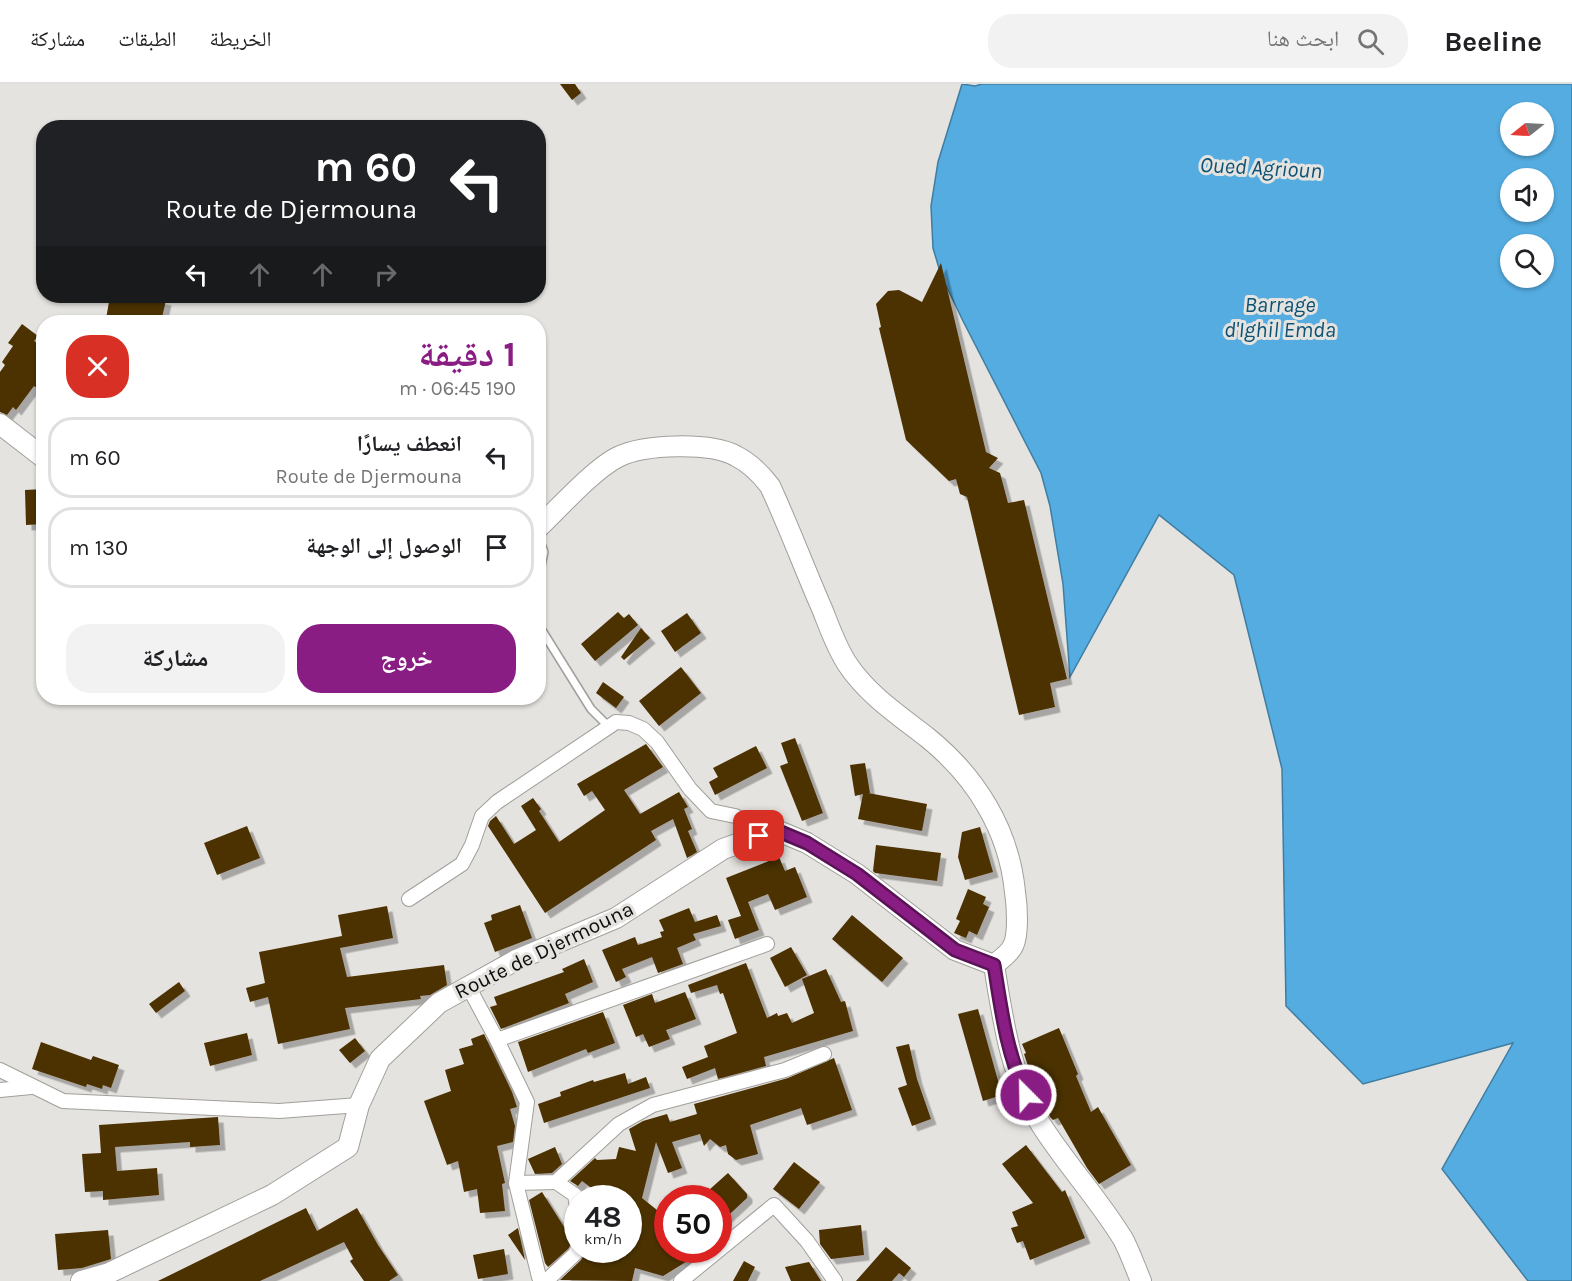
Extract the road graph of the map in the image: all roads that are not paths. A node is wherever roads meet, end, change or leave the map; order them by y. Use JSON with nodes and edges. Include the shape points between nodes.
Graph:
{"nodes":[{"id":1,"x":0,"y":424,"type":"edge"},
{"id":2,"x":36,"y":452,"type":"edge"},
{"id":3,"x":546,"y":520,"type":"edge"},
{"id":4,"x":546,"y":637,"type":"edge"},
{"id":5,"x":609,"y":727,"type":"junction"},
{"id":6,"x":759,"y":836,"type":"junction"},
{"id":7,"x":409,"y":899,"type":"dead end"},
{"id":8,"x":767,"y":944,"type":"dead end"},
{"id":9,"x":994,"y":965,"type":"junction"},
{"id":10,"x":468,"y":986,"type":"junction"},
{"id":11,"x":497,"y":1040,"type":"junction"},
{"id":12,"x":824,"y":1054,"type":"dead end"},
{"id":13,"x":0,"y":1070,"type":"edge"},
{"id":14,"x":33,"y":1087,"type":"junction"},
{"id":15,"x":0,"y":1090,"type":"edge"},
{"id":16,"x":359,"y":1105,"type":"junction"},
{"id":17,"x":556,"y":1182,"type":"junction"},
{"id":18,"x":516,"y":1183,"type":"junction"},
{"id":19,"x":564,"y":1187,"type":"edge"},
{"id":20,"x":565,"y":1263,"type":"edge"},
{"id":21,"x":81,"y":1281,"type":"edge"},
{"id":22,"x":544,"y":1281,"type":"edge"},
{"id":23,"x":681,"y":1281,"type":"edge"},
{"id":24,"x":835,"y":1281,"type":"edge"},
{"id":25,"x":1141,"y":1281,"type":"edge"}],
"edges":[{"from":1,"to":2,"type":"main road"},
{"from":3,"to":9,"type":"main road","via":[[601,468],[617,457],[641,449],[711,448],[734,454],[756,468],[770,486],[847,664],[890,709],[958,766],[986,802],[1004,839],[1013,870],[1018,914],[1013,946]]},
{"from":4,"to":5,"type":"lane","via":[[591,709]]},
{"from":5,"to":6,"type":"street","via":[[616,722],[643,729],[711,811],[745,821]]},
{"from":5,"to":7,"type":"street","via":[[497,802],[482,816],[462,864]]},
{"from":6,"to":9,"type":"main road","name":"Route de Djermouna","via":[[776,830],[807,843],[857,874],[955,950]]},
{"from":6,"to":10,"type":"main road","name":"Route de Djermouna","via":[[723,849],[616,918],[516,960]]},
{"from":8,"to":11,"type":"street"},
{"from":9,"to":25,"type":"main road","via":[[1006,1040],[1026,1095],[1040,1123],[1124,1241]]},
{"from":10,"to":11,"type":"street"},
{"from":10,"to":16,"type":"main road","name":"Route de Djermouna","via":[[439,1003],[380,1059]]},
{"from":11,"to":18,"type":"street","via":[[527,1102]]},
{"from":12,"to":17,"type":"street","via":[[785,1070],[653,1105],[619,1124]]},
{"from":13,"to":14,"type":"street"},
{"from":14,"to":15,"type":"street"},
{"from":14,"to":16,"type":"street","via":[[63,1101],[279,1111]]},
{"from":16,"to":21,"type":"main road","name":"Route de Djermouna","via":[[348,1147],[272,1194],[109,1273]]},
{"from":17,"to":18,"type":"street"},
{"from":17,"to":19,"type":"street"},
{"from":18,"to":22,"type":"street","via":[[539,1277]]},
{"from":20,"to":22,"type":"street"},
{"from":23,"to":24,"type":"street","via":[[774,1205],[807,1241]]}]}
